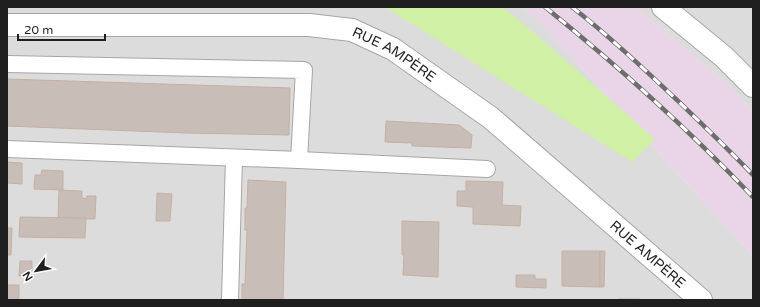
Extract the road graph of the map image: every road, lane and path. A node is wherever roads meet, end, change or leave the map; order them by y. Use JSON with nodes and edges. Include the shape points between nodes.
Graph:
{"nodes":[{"id":1,"x":663,"y":7,"type":"edge"},
{"id":2,"x":7,"y":25,"type":"edge"},
{"id":3,"x":7,"y":64,"type":"edge"},
{"id":4,"x":753,"y":86,"type":"edge"},
{"id":5,"x":7,"y":149,"type":"edge"},
{"id":6,"x":234,"y":158,"type":"junction"},
{"id":7,"x":299,"y":160,"type":"junction"},
{"id":8,"x":487,"y":169,"type":"dead end"},
{"id":9,"x":230,"y":300,"type":"edge"},
{"id":10,"x":701,"y":300,"type":"edge"}],
"edges":[{"from":1,"to":4,"type":"street","via":[[724,57]]},
{"from":2,"to":10,"type":"street","name":"RUE AMPÈRE","via":[[309,25],[352,30],[393,49],[491,118]]},
{"from":3,"to":7,"type":"lane","via":[[304,70]]},
{"from":5,"to":6,"type":"lane"},
{"from":6,"to":7,"type":"lane"},
{"from":6,"to":9,"type":"lane"},
{"from":7,"to":8,"type":"lane"}]}
